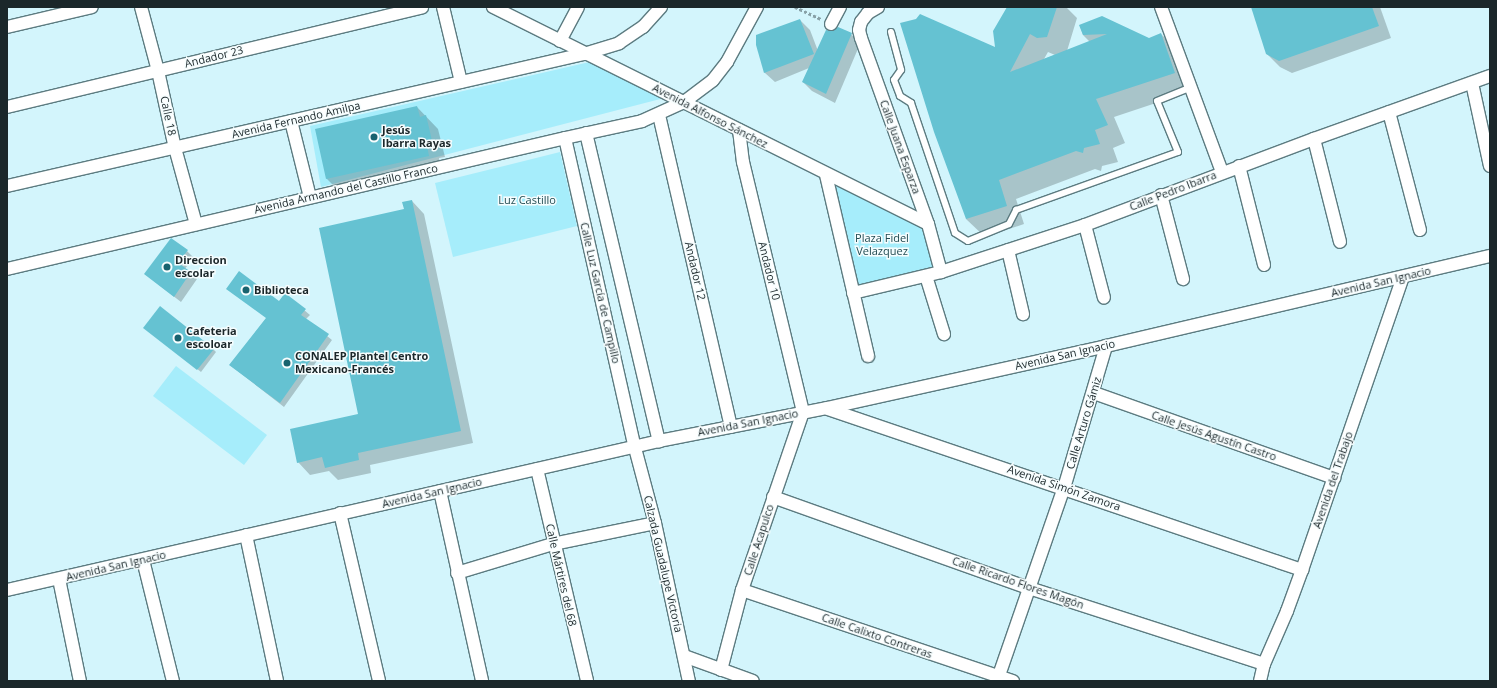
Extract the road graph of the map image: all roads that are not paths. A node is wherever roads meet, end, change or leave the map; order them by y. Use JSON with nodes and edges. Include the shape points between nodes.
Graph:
{"nodes":[{"id":1,"x":92,"y":7,"type":"edge"},
{"id":2,"x":141,"y":7,"type":"edge"},
{"id":3,"x":422,"y":7,"type":"edge"},
{"id":4,"x":443,"y":7,"type":"edge"},
{"id":5,"x":578,"y":7,"type":"edge"},
{"id":6,"x":661,"y":7,"type":"edge"},
{"id":7,"x":757,"y":7,"type":"edge"},
{"id":8,"x":840,"y":7,"type":"edge"},
{"id":9,"x":878,"y":7,"type":"edge"},
{"id":10,"x":1161,"y":7,"type":"edge"},
{"id":11,"x":497,"y":8,"type":"edge"},
{"id":12,"x":831,"y":24,"type":"dead end"},
{"id":13,"x":7,"y":27,"type":"edge"},
{"id":14,"x":890,"y":32,"type":"dead end"},
{"id":15,"x":560,"y":41,"type":"junction"},
{"id":16,"x":584,"y":54,"type":"junction"},
{"id":17,"x":158,"y":71,"type":"junction"},
{"id":18,"x":1490,"y":76,"type":"edge"},
{"id":19,"x":461,"y":82,"type":"junction"},
{"id":20,"x":1472,"y":83,"type":"junction"},
{"id":21,"x":1191,"y":87,"type":"junction"},
{"id":22,"x":684,"y":102,"type":"junction"},
{"id":23,"x":7,"y":107,"type":"edge"},
{"id":24,"x":1389,"y":112,"type":"junction"},
{"id":25,"x":659,"y":115,"type":"junction"},
{"id":26,"x":291,"y":121,"type":"junction"},
{"id":27,"x":739,"y":130,"type":"junction"},
{"id":28,"x":586,"y":133,"type":"junction"},
{"id":29,"x":565,"y":138,"type":"junction"},
{"id":30,"x":1314,"y":138,"type":"junction"},
{"id":31,"x":175,"y":148,"type":"junction"},
{"id":32,"x":1239,"y":166,"type":"junction"},
{"id":33,"x":1490,"y":166,"type":"edge"},
{"id":34,"x":1222,"y":172,"type":"junction"},
{"id":35,"x":826,"y":175,"type":"junction"},
{"id":36,"x":7,"y":186,"type":"edge"},
{"id":37,"x":1161,"y":195,"type":"junction"},
{"id":38,"x":310,"y":197,"type":"junction"},
{"id":39,"x":196,"y":224,"type":"junction"},
{"id":40,"x":928,"y":224,"type":"junction"},
{"id":41,"x":1085,"y":224,"type":"junction"},
{"id":42,"x":1420,"y":230,"type":"dead end"},
{"id":43,"x":1340,"y":242,"type":"dead end"},
{"id":44,"x":1008,"y":250,"type":"junction"},
{"id":45,"x":1490,"y":256,"type":"edge"},
{"id":46,"x":1264,"y":264,"type":"dead end"},
{"id":47,"x":7,"y":270,"type":"edge"},
{"id":48,"x":941,"y":272,"type":"junction"},
{"id":49,"x":926,"y":276,"type":"junction"},
{"id":50,"x":1403,"y":276,"type":"junction"},
{"id":51,"x":1183,"y":279,"type":"dead end"},
{"id":52,"x":853,"y":293,"type":"junction"},
{"id":53,"x":1104,"y":298,"type":"dead end"},
{"id":54,"x":1023,"y":314,"type":"dead end"},
{"id":55,"x":944,"y":334,"type":"dead end"},
{"id":56,"x":1106,"y":346,"type":"junction"},
{"id":57,"x":868,"y":356,"type":"dead end"},
{"id":58,"x":1094,"y":393,"type":"junction"},
{"id":59,"x":827,"y":408,"type":"junction"},
{"id":60,"x":803,"y":412,"type":"junction"},
{"id":61,"x":731,"y":427,"type":"junction"},
{"id":62,"x":659,"y":441,"type":"junction"},
{"id":63,"x":635,"y":448,"type":"junction"},
{"id":64,"x":537,"y":469,"type":"junction"},
{"id":65,"x":1334,"y":478,"type":"junction"},
{"id":66,"x":1064,"y":488,"type":"junction"},
{"id":67,"x":440,"y":491,"type":"junction"},
{"id":68,"x":773,"y":497,"type":"junction"},
{"id":69,"x":340,"y":513,"type":"junction"},
{"id":70,"x":654,"y":523,"type":"junction"},
{"id":71,"x":246,"y":535,"type":"junction"},
{"id":72,"x":553,"y":544,"type":"junction"},
{"id":73,"x":143,"y":560,"type":"junction"},
{"id":74,"x":1302,"y":570,"type":"junction"},
{"id":75,"x":457,"y":573,"type":"junction"},
{"id":76,"x":59,"y":580,"type":"junction"},
{"id":77,"x":1029,"y":588,"type":"junction"},
{"id":78,"x":7,"y":590,"type":"edge"},
{"id":79,"x":742,"y":590,"type":"junction"},
{"id":80,"x":684,"y":656,"type":"junction"},
{"id":81,"x":1264,"y":664,"type":"junction"},
{"id":82,"x":721,"y":670,"type":"junction"},
{"id":83,"x":998,"y":679,"type":"edge"},
{"id":84,"x":80,"y":681,"type":"edge"},
{"id":85,"x":173,"y":681,"type":"edge"},
{"id":86,"x":277,"y":681,"type":"edge"},
{"id":87,"x":379,"y":681,"type":"edge"},
{"id":88,"x":482,"y":681,"type":"edge"},
{"id":89,"x":587,"y":681,"type":"edge"},
{"id":90,"x":689,"y":681,"type":"edge"},
{"id":91,"x":753,"y":681,"type":"edge"},
{"id":92,"x":1012,"y":681,"type":"edge"},
{"id":93,"x":1260,"y":681,"type":"edge"}],
"edges":[{"from":1,"to":13,"type":"street"},
{"from":2,"to":17,"type":"street","name":"Calle 18"},
{"from":3,"to":17,"type":"street","name":"Andador 23"},
{"from":4,"to":19,"type":"street"},
{"from":5,"to":15,"type":"street"},
{"from":6,"to":16,"type":"street","name":"Avenida Fernando Amilpa","via":[[643,27],[619,43]]},
{"from":7,"to":22,"type":"street","name":"Avenida Armando del Castillo Franco","via":[[727,62],[713,80]]},
{"from":8,"to":12,"type":"street"},
{"from":9,"to":40,"type":"street","name":"Calle Juana Esparza","via":[[868,13],[859,30]]},
{"from":10,"to":21,"type":"street"},
{"from":11,"to":15,"type":"street","name":"Avenida Alfonso Sánchez"},
{"from":14,"to":21,"type":"lane","via":[[901,70],[894,80],[900,96],[911,103],[955,233],[968,241],[1009,224],[1016,210],[1178,152],[1158,101]]},
{"from":15,"to":16,"type":"street","name":"Avenida Alfonso Sánchez"},
{"from":16,"to":19,"type":"street","name":"Avenida Fernando Amilpa"},
{"from":16,"to":22,"type":"street","name":"Avenida Alfonso Sánchez"},
{"from":17,"to":23,"type":"street","name":"Andador 23"},
{"from":17,"to":31,"type":"street","name":"Calle 18"},
{"from":18,"to":20,"type":"street","name":"Calle Pedro Ibarra"},
{"from":19,"to":26,"type":"street","name":"Avenida Fernando Amilpa"},
{"from":20,"to":24,"type":"street","name":"Calle Pedro Ibarra"},
{"from":20,"to":33,"type":"street"},
{"from":21,"to":34,"type":"street"},
{"from":22,"to":25,"type":"street","name":"Avenida Armando del Castillo Franco"},
{"from":22,"to":27,"type":"street","name":"Avenida Alfonso Sánchez"},
{"from":24,"to":30,"type":"street","name":"Calle Pedro Ibarra"},
{"from":24,"to":42,"type":"street"},
{"from":25,"to":28,"type":"street","name":"Avenida Armando del Castillo Franco"},
{"from":25,"to":61,"type":"street","name":"Andador 12"},
{"from":26,"to":31,"type":"street","name":"Avenida Fernando Amilpa"},
{"from":26,"to":38,"type":"street"},
{"from":27,"to":35,"type":"street","name":"Avenida Alfonso Sánchez"},
{"from":27,"to":60,"type":"street","name":"Andador 10","via":[[743,162]]},
{"from":28,"to":29,"type":"street","name":"Avenida Armando del Castillo Franco"},
{"from":28,"to":62,"type":"street","name":"Calle Luz García de Campillo"},
{"from":29,"to":38,"type":"street","name":"Avenida Armando del Castillo Franco"},
{"from":29,"to":63,"type":"street","name":"Calle Luz García de Campillo"},
{"from":30,"to":32,"type":"street","name":"Calle Pedro Ibarra"},
{"from":30,"to":43,"type":"street"},
{"from":31,"to":36,"type":"street","name":"Avenida Fernando Amilpa"},
{"from":31,"to":39,"type":"street","name":"Calle 18"},
{"from":32,"to":34,"type":"street","name":"Calle Pedro Ibarra"},
{"from":32,"to":46,"type":"street"},
{"from":34,"to":37,"type":"street","name":"Calle Pedro Ibarra"},
{"from":35,"to":40,"type":"street","name":"Avenida Alfonso Sánchez"},
{"from":35,"to":52,"type":"street"},
{"from":37,"to":41,"type":"street","name":"Calle Pedro Ibarra"},
{"from":37,"to":51,"type":"street"},
{"from":38,"to":39,"type":"street","name":"Avenida Armando del Castillo Franco"},
{"from":39,"to":47,"type":"street","name":"Avenida Armando del Castillo Franco"},
{"from":40,"to":48,"type":"street","name":"Calle Juana Esparza"},
{"from":41,"to":44,"type":"street","name":"Calle Pedro Ibarra"},
{"from":41,"to":53,"type":"street"},
{"from":44,"to":48,"type":"street","name":"Calle Pedro Ibarra"},
{"from":44,"to":54,"type":"street"},
{"from":45,"to":50,"type":"street","name":"Avenida San Ignacio"},
{"from":48,"to":49,"type":"street","name":"Calle Pedro Ibarra"},
{"from":49,"to":52,"type":"street","name":"Calle Pedro Ibarra"},
{"from":49,"to":55,"type":"street"},
{"from":50,"to":56,"type":"street","name":"Avenida San Ignacio"},
{"from":50,"to":65,"type":"street","name":"Avenida del Trabajo"},
{"from":52,"to":57,"type":"street"},
{"from":56,"to":58,"type":"street","name":"Calle Arturo Gámiz"},
{"from":56,"to":59,"type":"street","name":"Avenida San Ignacio"},
{"from":58,"to":65,"type":"street","name":"Calle Jesús Agustín Castro"},
{"from":58,"to":66,"type":"street","name":"Calle Arturo Gámiz"},
{"from":59,"to":60,"type":"street","name":"Avenida San Ignacio"},
{"from":59,"to":66,"type":"street","name":"Avenida Simón Zamora"},
{"from":60,"to":61,"type":"street","name":"Avenida San Ignacio"},
{"from":60,"to":68,"type":"street","name":"Calle Acapulco"},
{"from":61,"to":62,"type":"street","name":"Avenida San Ignacio"},
{"from":62,"to":63,"type":"street","name":"Avenida San Ignacio"},
{"from":63,"to":64,"type":"street","name":"Avenida San Ignacio"},
{"from":63,"to":70,"type":"street","name":"Calzada Guadalupe Victoria"},
{"from":64,"to":67,"type":"street","name":"Avenida San Ignacio"},
{"from":64,"to":72,"type":"street","name":"Calle Mártires del 68"},
{"from":65,"to":74,"type":"street","name":"Avenida del Trabajo"},
{"from":66,"to":74,"type":"street","name":"Avenida Simón Zamora"},
{"from":66,"to":77,"type":"street","name":"Calle Arturo Gámiz"},
{"from":67,"to":69,"type":"street","name":"Avenida San Ignacio"},
{"from":67,"to":75,"type":"street"},
{"from":68,"to":77,"type":"street","name":"Calle Ricardo Flores Magón"},
{"from":68,"to":79,"type":"street","name":"Calle Acapulco"},
{"from":69,"to":71,"type":"street","name":"Avenida San Ignacio"},
{"from":69,"to":87,"type":"street"},
{"from":70,"to":72,"type":"street"},
{"from":70,"to":80,"type":"street","name":"Calzada Guadalupe Victoria"},
{"from":71,"to":73,"type":"street","name":"Avenida San Ignacio"},
{"from":71,"to":86,"type":"street"},
{"from":72,"to":75,"type":"street"},
{"from":72,"to":89,"type":"street","name":"Calle Mártires del 68"},
{"from":73,"to":76,"type":"street","name":"Avenida San Ignacio"},
{"from":73,"to":85,"type":"street"},
{"from":74,"to":81,"type":"street","name":"Avenida del Trabajo"},
{"from":75,"to":88,"type":"street"},
{"from":76,"to":78,"type":"street","name":"Avenida San Ignacio"},
{"from":76,"to":84,"type":"street"},
{"from":77,"to":81,"type":"street","name":"Calle Ricardo Flores Magón"},
{"from":77,"to":83,"type":"street","name":"Calle Arturo Gámiz"},
{"from":79,"to":82,"type":"street","name":"Calle Acapulco"},
{"from":79,"to":83,"type":"street","name":"Calle Calixto Contreras"},
{"from":80,"to":82,"type":"street"},
{"from":80,"to":90,"type":"street","name":"Calzada Guadalupe Victoria"},
{"from":81,"to":93,"type":"street","name":"Avenida del Trabajo"},
{"from":82,"to":91,"type":"street"},
{"from":83,"to":92,"type":"street","name":"Calle Calixto Contreras"}]}
